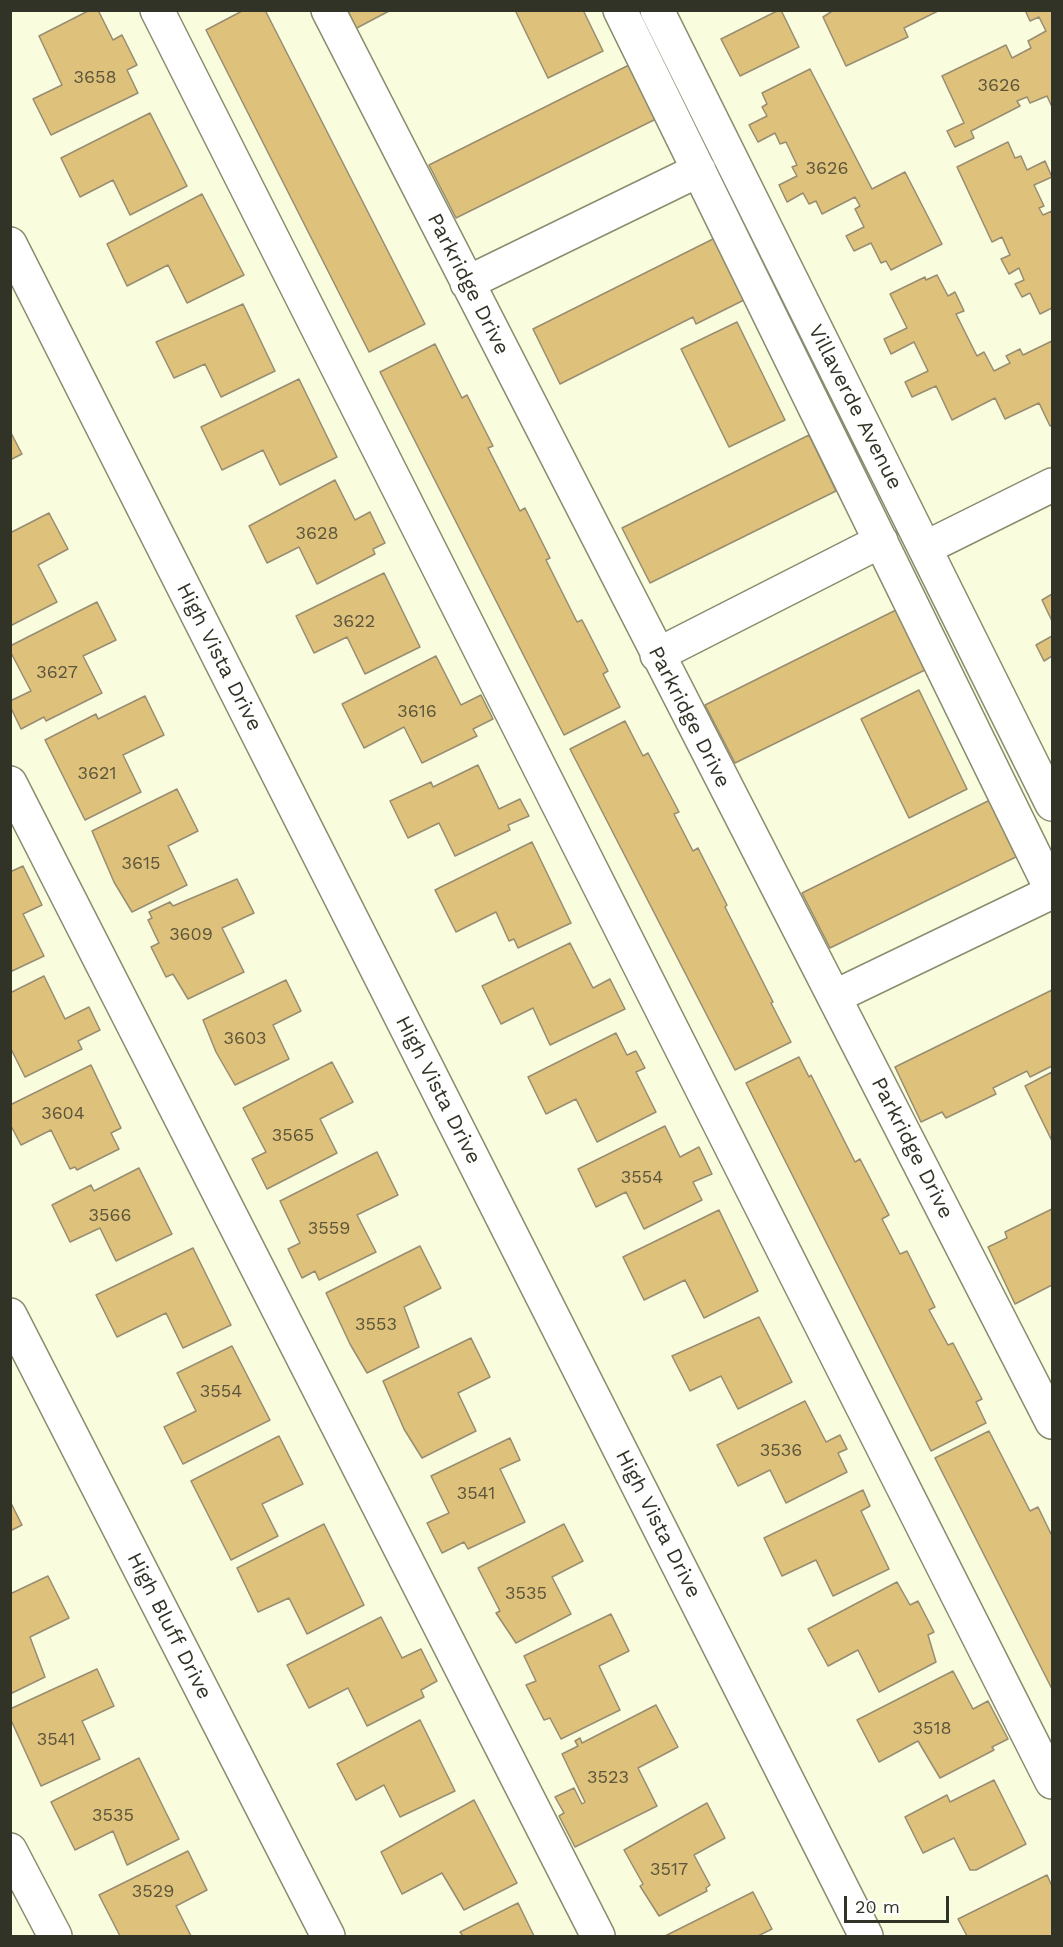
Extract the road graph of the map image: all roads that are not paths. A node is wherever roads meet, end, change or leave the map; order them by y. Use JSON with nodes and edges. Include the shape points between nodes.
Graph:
{"nodes":[{"id":1,"x":157,"y":10,"type":"edge"},
{"id":2,"x":328,"y":10,"type":"edge"},
{"id":3,"x":620,"y":10,"type":"edge"},
{"id":4,"x":657,"y":10,"type":"edge"},
{"id":5,"x":699,"y":170,"type":"junction"},
{"id":6,"x":10,"y":244,"type":"edge"},
{"id":7,"x":467,"y":283,"type":"junction"},
{"id":8,"x":1053,"y":485,"type":"edge"},
{"id":9,"x":881,"y":541,"type":"junction"},
{"id":10,"x":925,"y":548,"type":"junction"},
{"id":11,"x":657,"y":655,"type":"junction"},
{"id":12,"x":10,"y":783,"type":"edge"},
{"id":13,"x":1053,"y":804,"type":"edge"},
{"id":14,"x":1053,"y":892,"type":"edge"},
{"id":15,"x":834,"y":996,"type":"junction"},
{"id":16,"x":10,"y":1315,"type":"edge"},
{"id":17,"x":1041,"y":1370,"type":"edge"},
{"id":18,"x":1053,"y":1422,"type":"edge"},
{"id":19,"x":1053,"y":1782,"type":"edge"},
{"id":20,"x":10,"y":1850,"type":"edge"},
{"id":21,"x":55,"y":1936,"type":"edge"},
{"id":22,"x":328,"y":1936,"type":"edge"},
{"id":23,"x":598,"y":1936,"type":"edge"},
{"id":24,"x":866,"y":1936,"type":"edge"}],
"edges":[{"from":1,"to":19,"type":"street"},
{"from":2,"to":7,"type":"street","name":"Parkridge Drive"},
{"from":3,"to":5,"type":"street"},
{"from":4,"to":10,"type":"street","name":"Villaverde Avenue"},
{"from":5,"to":7,"type":"street"},
{"from":5,"to":9,"type":"street"},
{"from":6,"to":24,"type":"street","name":"High Vista Drive"},
{"from":7,"to":11,"type":"street","name":"Parkridge Drive"},
{"from":8,"to":10,"type":"street"},
{"from":9,"to":11,"type":"street"},
{"from":9,"to":14,"type":"street"},
{"from":10,"to":13,"type":"street","name":"Villaverde Avenue"},
{"from":11,"to":15,"type":"street","name":"Parkridge Drive"},
{"from":12,"to":23,"type":"street"},
{"from":14,"to":15,"type":"street"},
{"from":15,"to":17,"type":"street","name":"Parkridge Drive"},
{"from":16,"to":22,"type":"street","name":"High Bluff Drive"},
{"from":17,"to":18,"type":"street","name":"Parkridge Drive"},
{"from":20,"to":21,"type":"street"}]}
